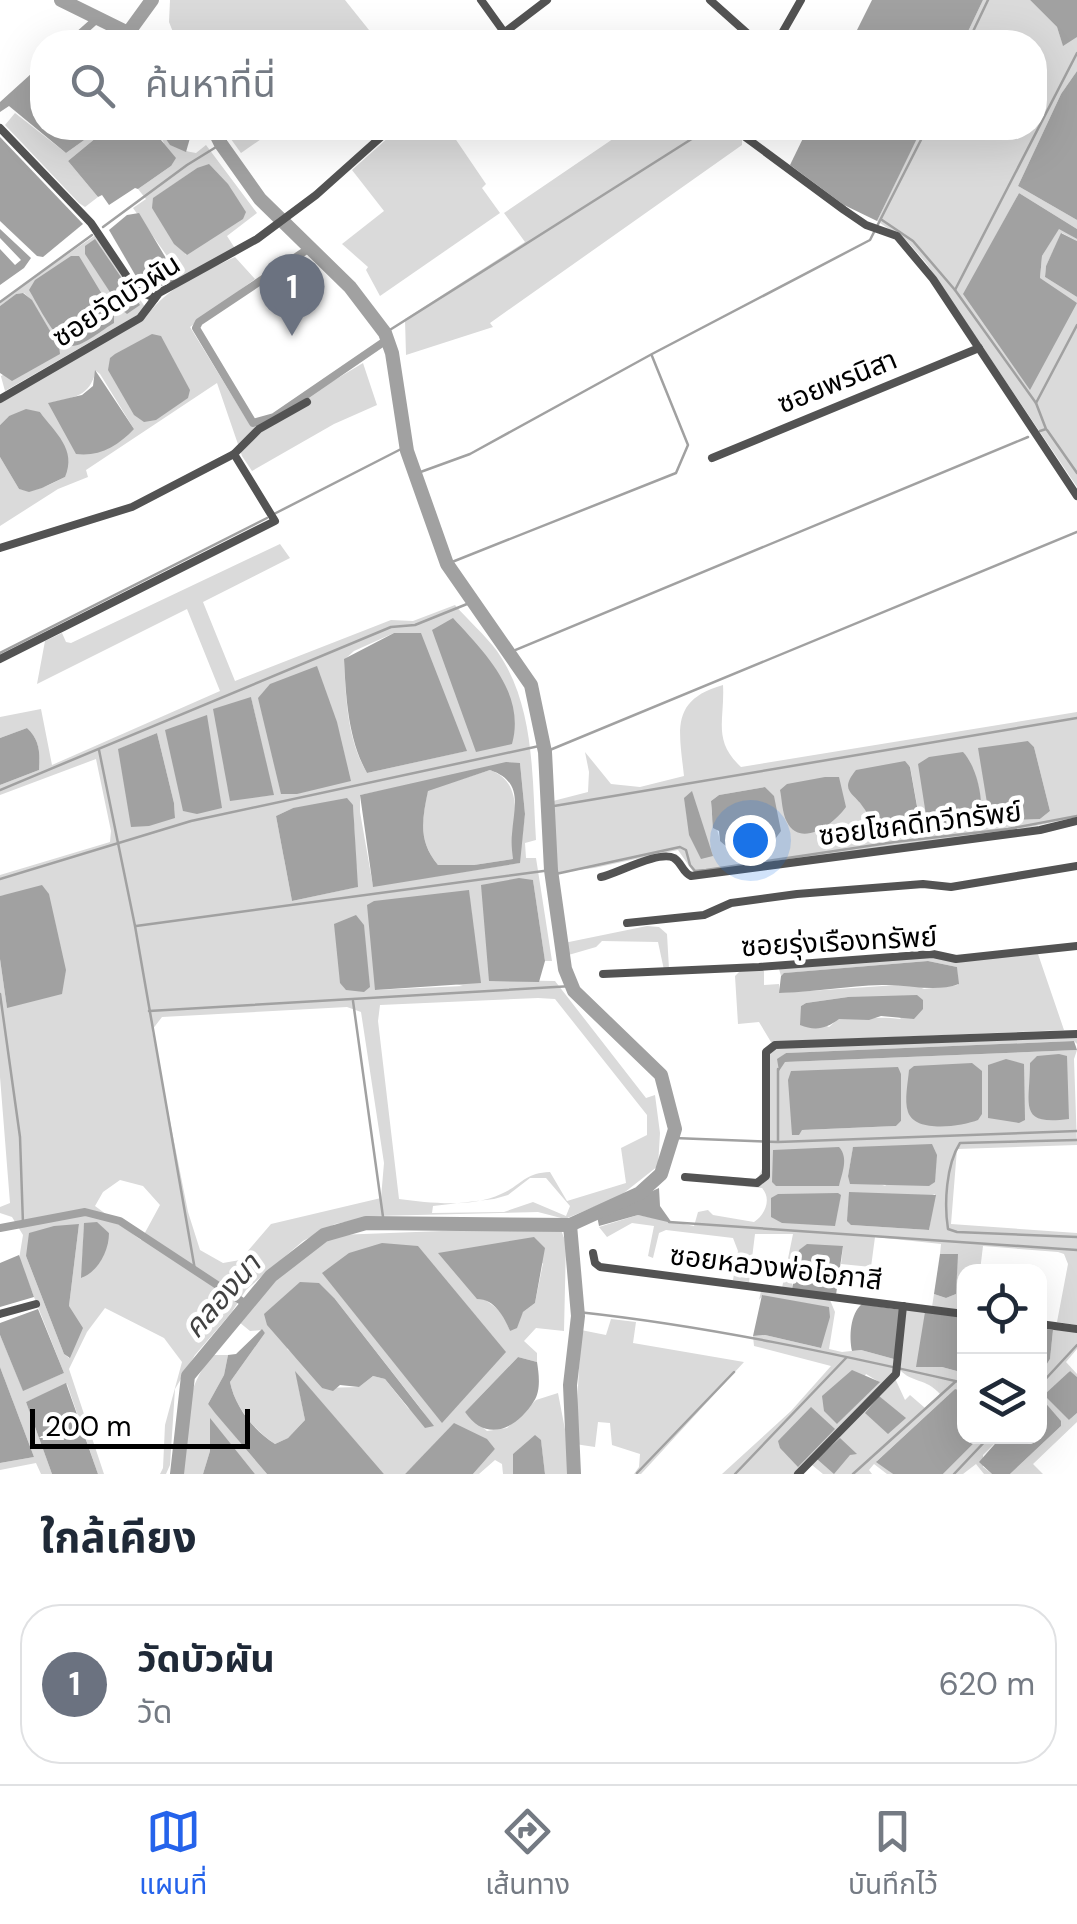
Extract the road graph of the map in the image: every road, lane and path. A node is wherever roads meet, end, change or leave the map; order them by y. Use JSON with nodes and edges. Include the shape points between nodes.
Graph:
{"nodes":[{"id":1,"x":481,"y":0,"type":"edge"},
{"id":2,"x":547,"y":0,"type":"edge"},
{"id":3,"x":710,"y":0,"type":"edge"},
{"id":4,"x":801,"y":0,"type":"edge"},
{"id":5,"x":503,"y":30,"type":"edge"},
{"id":6,"x":507,"y":30,"type":"edge"},
{"id":7,"x":744,"y":30,"type":"edge"},
{"id":8,"x":784,"y":30,"type":"edge"},
{"id":9,"x":0,"y":128,"type":"edge"},
{"id":10,"x":378,"y":140,"type":"edge"},
{"id":11,"x":749,"y":140,"type":"edge"},
{"id":12,"x":155,"y":298,"type":"junction"},
{"id":13,"x":979,"y":348,"type":"junction"},
{"id":14,"x":0,"y":399,"type":"edge"},
{"id":15,"x":307,"y":402,"type":"dead end"},
{"id":16,"x":234,"y":454,"type":"junction"},
{"id":17,"x":712,"y":458,"type":"dead end"},
{"id":18,"x":1077,"y":496,"type":"edge"},
{"id":19,"x":0,"y":548,"type":"edge"},
{"id":20,"x":0,"y":659,"type":"edge"},
{"id":21,"x":1077,"y":821,"type":"edge"},
{"id":22,"x":1077,"y":866,"type":"edge"},
{"id":23,"x":601,"y":876,"type":"dead end"},
{"id":24,"x":627,"y":922,"type":"dead end"},
{"id":25,"x":1077,"y":946,"type":"edge"},
{"id":26,"x":603,"y":974,"type":"dead end"},
{"id":27,"x":1077,"y":1034,"type":"edge"},
{"id":28,"x":685,"y":1177,"type":"dead end"},
{"id":29,"x":593,"y":1252,"type":"dead end"},
{"id":30,"x":36,"y":1304,"type":"dead end"},
{"id":31,"x":903,"y":1306,"type":"junction"},
{"id":32,"x":957,"y":1313,"type":"edge"},
{"id":33,"x":0,"y":1314,"type":"edge"},
{"id":34,"x":1047,"y":1325,"type":"edge"},
{"id":35,"x":1077,"y":1329,"type":"edge"},
{"id":36,"x":798,"y":1474,"type":"edge"}],
"edges":[{"from":1,"to":5,"type":"street"},
{"from":2,"to":6,"type":"street"},
{"from":3,"to":7,"type":"street"},
{"from":4,"to":8,"type":"street"},
{"from":9,"to":12,"type":"street","via":[[91,223],[136,290]]},
{"from":10,"to":12,"type":"street","name":"ซอยวัดบัวผัน","via":[[258,239]]},
{"from":11,"to":13,"type":"street","via":[[866,225],[896,236]]},
{"from":12,"to":14,"type":"street","name":"ซอยวัดบัวผัน","via":[[140,318]]},
{"from":13,"to":17,"type":"street","name":"ซอยพรนิสา"},
{"from":13,"to":18,"type":"street"},
{"from":15,"to":16,"type":"street","via":[[260,429]]},
{"from":16,"to":19,"type":"street","via":[[132,507]]},
{"from":16,"to":20,"type":"street","via":[[275,521]]},
{"from":21,"to":23,"type":"street","name":"ซอยโชคดีทวีทรัพย์","via":[[691,876],[668,857]]},
{"from":22,"to":24,"type":"street","via":[[951,887],[797,894],[731,903],[704,915]]},
{"from":25,"to":26,"type":"street","name":"ซอยรุ่งเรืองทรัพย์"},
{"from":27,"to":28,"type":"street","via":[[774,1045],[766,1052],[766,1176],[757,1183]]},
{"from":29,"to":31,"type":"street","name":"ซอยหลวงพ่อโอภาสี","via":[[600,1268]]},
{"from":30,"to":33,"type":"street"},
{"from":31,"to":32,"type":"street","name":"ซอยหลวงพ่อโอภาสี"},
{"from":31,"to":36,"type":"street","via":[[896,1374]]},
{"from":34,"to":35,"type":"street"}]}
